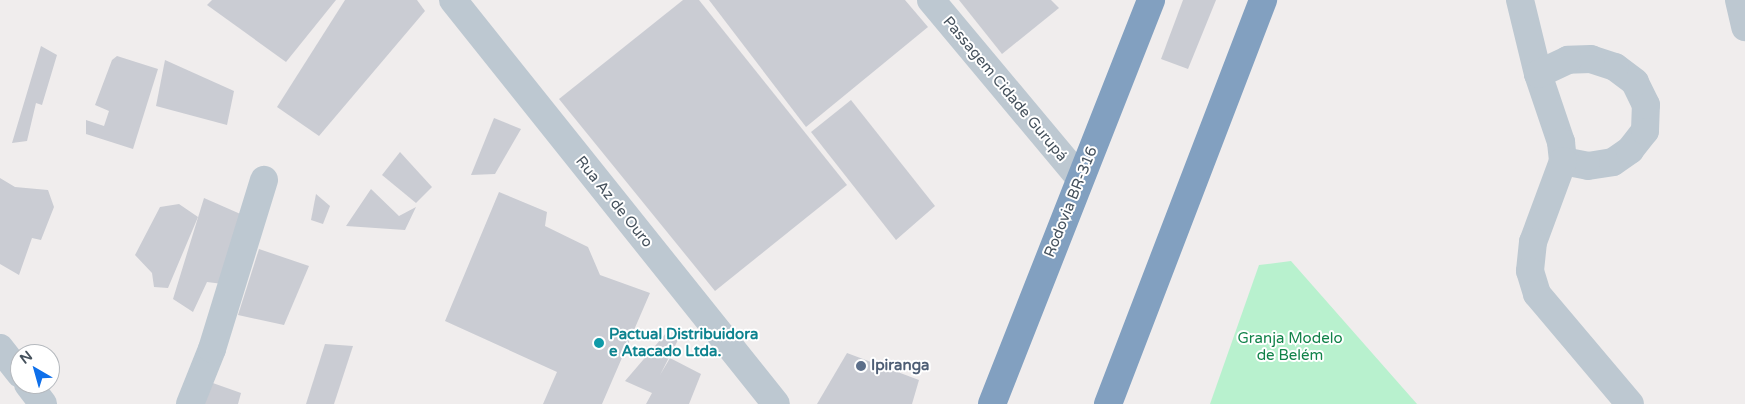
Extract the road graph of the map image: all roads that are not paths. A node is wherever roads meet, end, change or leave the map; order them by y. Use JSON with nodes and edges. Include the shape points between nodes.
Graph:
{"nodes":[{"id":1,"x":453,"y":0,"type":"edge"},
{"id":2,"x":931,"y":0,"type":"edge"},
{"id":3,"x":1151,"y":0,"type":"edge"},
{"id":4,"x":1263,"y":0,"type":"edge"},
{"id":5,"x":1520,"y":0,"type":"edge"},
{"id":6,"x":1740,"y":0,"type":"edge"},
{"id":7,"x":1745,"y":27,"type":"edge"},
{"id":8,"x":1538,"y":74,"type":"junction"},
{"id":9,"x":1564,"y":161,"type":"junction"},
{"id":10,"x":1080,"y":178,"type":"junction"},
{"id":11,"x":264,"y":180,"type":"dead end"},
{"id":12,"x":0,"y":348,"type":"edge"},
{"id":13,"x":10,"y":361,"type":"edge"},
{"id":14,"x":190,"y":404,"type":"edge"},
{"id":15,"x":776,"y":404,"type":"edge"},
{"id":16,"x":992,"y":404,"type":"edge"},
{"id":17,"x":1108,"y":404,"type":"edge"},
{"id":18,"x":1630,"y":404,"type":"edge"}],
"edges":[{"from":1,"to":15,"type":"street","name":"Rua Az de Ouro"},
{"from":2,"to":10,"type":"street","name":"Passagem Cidade Gurupá"},
{"from":3,"to":10,"type":"highway","name":"Rodovia BR-316"},
{"from":4,"to":17,"type":"highway"},
{"from":5,"to":8,"type":"street"},
{"from":6,"to":7,"type":"street"},
{"from":8,"to":9,"type":"street","via":[[1561,142]]},
{"from":8,"to":9,"type":"street","via":[[1568,60],[1591,59],[1615,68],[1635,82],[1646,105],[1645,131],[1630,150],[1613,162],[1588,166]]},
{"from":9,"to":18,"type":"street","via":[[1533,242],[1530,271],[1537,294]]},
{"from":10,"to":16,"type":"highway","name":"Rodovia BR-316"},
{"from":11,"to":14,"type":"street","via":[[212,349]]},
{"from":12,"to":13,"type":"street"}]}
